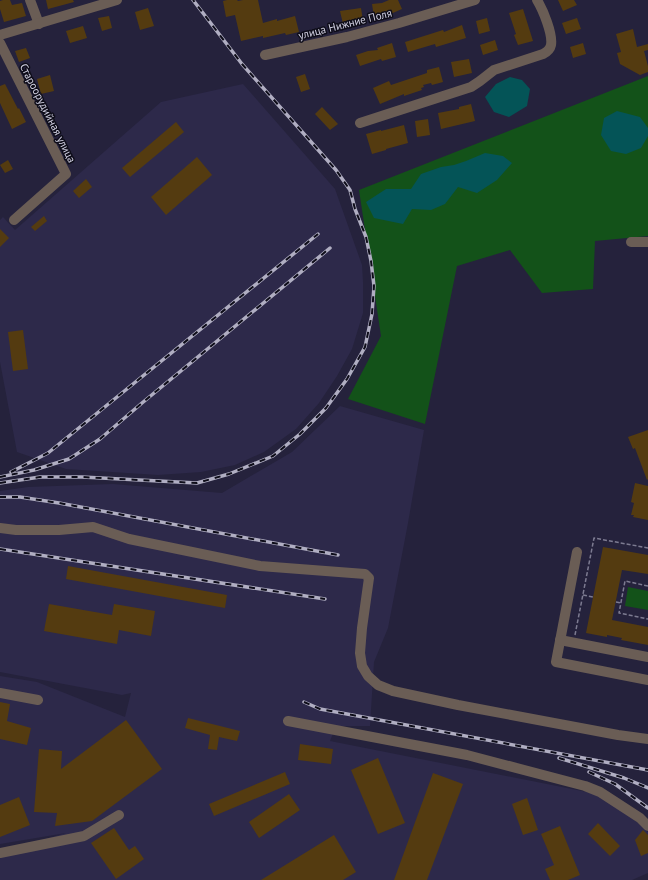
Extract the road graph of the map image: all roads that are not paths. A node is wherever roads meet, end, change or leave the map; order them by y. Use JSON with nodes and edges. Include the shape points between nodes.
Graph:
{"nodes":[{"id":1,"x":30,"y":0,"type":"edge"},
{"id":2,"x":117,"y":0,"type":"edge"},
{"id":3,"x":475,"y":0,"type":"edge"},
{"id":4,"x":538,"y":0,"type":"edge"},
{"id":5,"x":38,"y":24,"type":"junction"},
{"id":6,"x":0,"y":35,"type":"edge"},
{"id":7,"x":0,"y":43,"type":"edge"},
{"id":8,"x":265,"y":55,"type":"dead end"},
{"id":9,"x":360,"y":123,"type":"dead end"},
{"id":10,"x":14,"y":220,"type":"dead end"},
{"id":11,"x":631,"y":242,"type":"dead end"},
{"id":12,"x":648,"y":242,"type":"edge"},
{"id":13,"x":0,"y":528,"type":"edge"},
{"id":14,"x":577,"y":552,"type":"dead end"},
{"id":15,"x":560,"y":640,"type":"junction"},
{"id":16,"x":648,"y":657,"type":"edge"},
{"id":17,"x":648,"y":680,"type":"edge"},
{"id":18,"x":0,"y":693,"type":"edge"},
{"id":19,"x":38,"y":700,"type":"dead end"},
{"id":20,"x":288,"y":721,"type":"dead end"},
{"id":21,"x":648,"y":739,"type":"edge"},
{"id":22,"x":119,"y":815,"type":"dead end"},
{"id":23,"x":648,"y":826,"type":"edge"},
{"id":24,"x":0,"y":854,"type":"edge"}],
"edges":[{"from":1,"to":5,"type":"street"},
{"from":2,"to":5,"type":"street"},
{"from":3,"to":8,"type":"street","name":"улица Нижние Поля","via":[[347,37]]},
{"from":4,"to":9,"type":"street","via":[[550,31],[551,45],[548,51],[494,70],[471,86]]},
{"from":5,"to":6,"type":"street"},
{"from":7,"to":10,"type":"street","name":"Староорудийная улица","via":[[66,174]]},
{"from":11,"to":12,"type":"street"},
{"from":13,"to":21,"type":"street","via":[[59,530],[94,527],[129,539],[260,566],[365,574],[369,578],[360,653],[362,666],[368,676],[378,684],[392,691],[458,705]]},
{"from":14,"to":15,"type":"street"},
{"from":15,"to":16,"type":"street"},
{"from":15,"to":17,"type":"street","via":[[556,662]]},
{"from":18,"to":19,"type":"street"},
{"from":20,"to":23,"type":"street","via":[[467,755],[585,786],[600,792]]},
{"from":22,"to":24,"type":"street","via":[[84,836]]}]}
